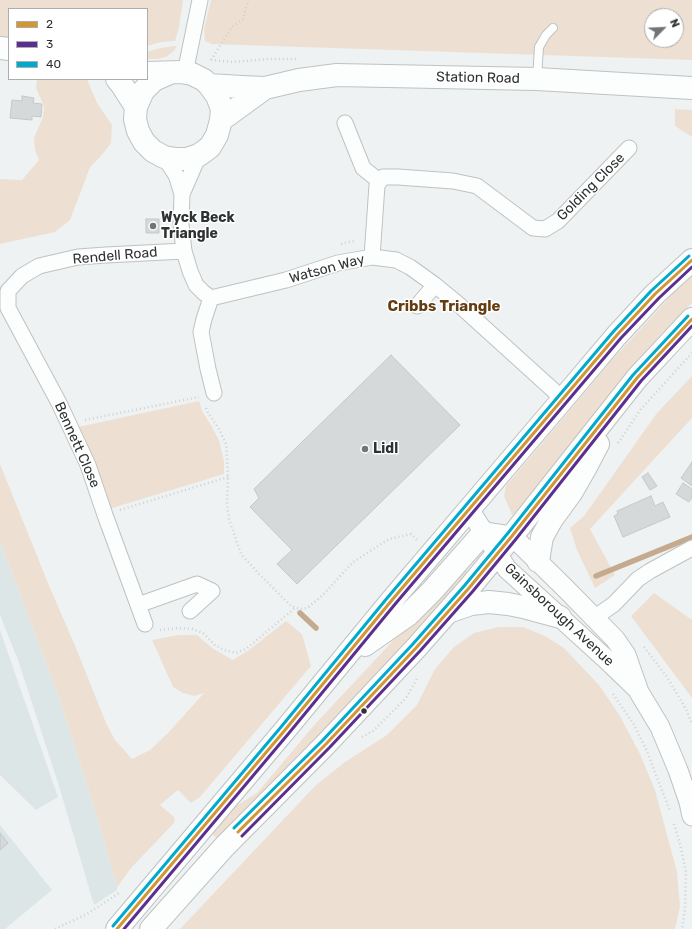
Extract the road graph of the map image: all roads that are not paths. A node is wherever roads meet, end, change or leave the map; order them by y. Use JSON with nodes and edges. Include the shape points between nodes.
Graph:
{"nodes":[{"id":1,"x":200,"y":0,"type":"edge"},
{"id":2,"x":552,"y":28,"type":"dead end"},
{"id":3,"x":148,"y":73,"type":"edge"},
{"id":4,"x":178,"y":73,"type":"junction"},
{"id":5,"x":536,"y":79,"type":"junction"},
{"id":6,"x":118,"y":80,"type":"edge"},
{"id":7,"x":209,"y":85,"type":"junction"},
{"id":8,"x":265,"y":88,"type":"junction"},
{"id":9,"x":692,"y":88,"type":"edge"},
{"id":10,"x":136,"y":107,"type":"junction"},
{"id":11,"x":221,"y":120,"type":"junction"},
{"id":12,"x":345,"y":123,"type":"dead end"},
{"id":13,"x":629,"y":148,"type":"dead end"},
{"id":14,"x":198,"y":155,"type":"junction"},
{"id":15,"x":164,"y":157,"type":"junction"},
{"id":16,"x":379,"y":182,"type":"junction"},
{"id":17,"x":182,"y":194,"type":"junction"},
{"id":18,"x":184,"y":251,"type":"junction"},
{"id":19,"x":372,"y":257,"type":"junction"},
{"id":20,"x":692,"y":260,"type":"edge"},
{"id":21,"x":435,"y":285,"type":"junction"},
{"id":22,"x":8,"y":291,"type":"joint"},
{"id":23,"x":211,"y":298,"type":"junction"},
{"id":24,"x":417,"y":306,"type":"dead end"},
{"id":25,"x":692,"y":319,"type":"edge"},
{"id":26,"x":625,"y":394,"type":"junction"},
{"id":27,"x":208,"y":395,"type":"road end"},
{"id":28,"x":563,"y":399,"type":"junction"},
{"id":29,"x":469,"y":509,"type":"junction"},
{"id":30,"x":484,"y":532,"type":"junction"},
{"id":31,"x":512,"y":536,"type":"junction"},
{"id":32,"x":692,"y":548,"type":"edge"},
{"id":33,"x":497,"y":554,"type":"junction"},
{"id":34,"x":538,"y":562,"type":"junction"},
{"id":35,"x":138,"y":604,"type":"junction"},
{"id":36,"x":190,"y":611,"type":"dead end"},
{"id":37,"x":448,"y":612,"type":"junction"},
{"id":38,"x":560,"y":617,"type":"junction"},
{"id":39,"x":594,"y":618,"type":"junction"},
{"id":40,"x":145,"y":624,"type":"road end"},
{"id":41,"x":341,"y":662,"type":"junction"},
{"id":42,"x":640,"y":692,"type":"junction"},
{"id":43,"x":692,"y":816,"type":"edge"},
{"id":44,"x":153,"y":927,"type":"edge"},
{"id":45,"x":117,"y":929,"type":"edge"}],
"edges":[{"from":1,"to":4,"type":"street"},
{"from":2,"to":5,"type":"lane","via":[[539,47]]},
{"from":3,"to":4,"type":"main road","name":"Station Road"},
{"from":4,"to":7,"type":"main road","name":"Station Road","via":[[198,77]]},
{"from":4,"to":10,"type":"main road","name":"Station Road","via":[[154,80],[143,91]]},
{"from":5,"to":8,"type":"main road","name":"Station Road","via":[[336,75]]},
{"from":5,"to":9,"type":"main road","name":"Station Road"},
{"from":6,"to":10,"type":"main road"},
{"from":7,"to":8,"type":"main road","name":"Station Road"},
{"from":7,"to":11,"type":"main road","name":"Station Road","via":[[222,109]]},
{"from":8,"to":11,"type":"main road","name":"Station Road"},
{"from":10,"to":15,"type":"main road","name":"Station Road","via":[[138,132],[153,151]]},
{"from":11,"to":14,"type":"main road","name":"Station Road","via":[[210,147]]},
{"from":12,"to":16,"type":"street","via":[[363,168]]},
{"from":13,"to":16,"type":"street","name":"Golding Close","via":[[558,221],[545,229],[533,228],[477,186],[453,181],[398,177],[383,177]]},
{"from":14,"to":15,"type":"main road","name":"Station Road","via":[[187,159]]},
{"from":14,"to":17,"type":"street"},
{"from":15,"to":17,"type":"street","via":[[176,175]]},
{"from":16,"to":19,"type":"street","via":[[376,185]]},
{"from":17,"to":18,"type":"street","via":[[181,224]]},
{"from":18,"to":22,"type":"street","name":"Rendell Road","via":[[78,257],[39,266],[22,276]]},
{"from":18,"to":23,"type":"street","via":[[196,285]]},
{"from":19,"to":21,"type":"street","name":"Watson Way","via":[[396,260]]},
{"from":19,"to":23,"type":"street","name":"Watson Way","via":[[338,263],[286,280]]},
{"from":20,"to":28,"type":"main road","via":[[655,294]]},
{"from":21,"to":24,"type":"street"},
{"from":21,"to":28,"type":"street","name":"Watson Way"},
{"from":22,"to":35,"type":"street","name":"Bennett Close","via":[[8,308],[59,403],[88,465]]},
{"from":23,"to":27,"type":"street","via":[[202,332],[208,370]]},
{"from":25,"to":26,"type":"main road"},
{"from":26,"to":31,"type":"main road"},
{"from":26,"to":34,"type":"main road","via":[[571,493],[542,537]]},
{"from":28,"to":29,"type":"main road"},
{"from":29,"to":30,"type":"street","name":"Gainsborough Avenue"},
{"from":29,"to":41,"type":"main road"},
{"from":30,"to":31,"type":"street"},
{"from":30,"to":33,"type":"street","name":"Gainsborough Avenue"},
{"from":30,"to":41,"type":"main road","via":[[408,614]]},
{"from":31,"to":33,"type":"main road"},
{"from":31,"to":34,"type":"street","name":"Gainsborough Avenue"},
{"from":32,"to":39,"type":"street","via":[[638,579],[614,604]]},
{"from":33,"to":37,"type":"main road"},
{"from":33,"to":38,"type":"street","name":"Gainsborough Avenue","via":[[507,569]]},
{"from":34,"to":39,"type":"street","name":"Gainsborough Avenue"},
{"from":35,"to":36,"type":"street","via":[[197,584],[212,591]]},
{"from":35,"to":40,"type":"street","name":"Bennett Close"},
{"from":37,"to":38,"type":"main road","via":[[471,604],[489,602],[523,606]]},
{"from":37,"to":44,"type":"main road","via":[[356,712],[224,847]]},
{"from":38,"to":42,"type":"street","name":"Gainsborough Avenue"},
{"from":39,"to":42,"type":"street","name":"Gainsborough Avenue","via":[[615,639],[626,655]]},
{"from":41,"to":45,"type":"main road","via":[[134,894]]},
{"from":42,"to":43,"type":"street","name":"Gainsborough Avenue","via":[[660,727],[678,770]]}]}
